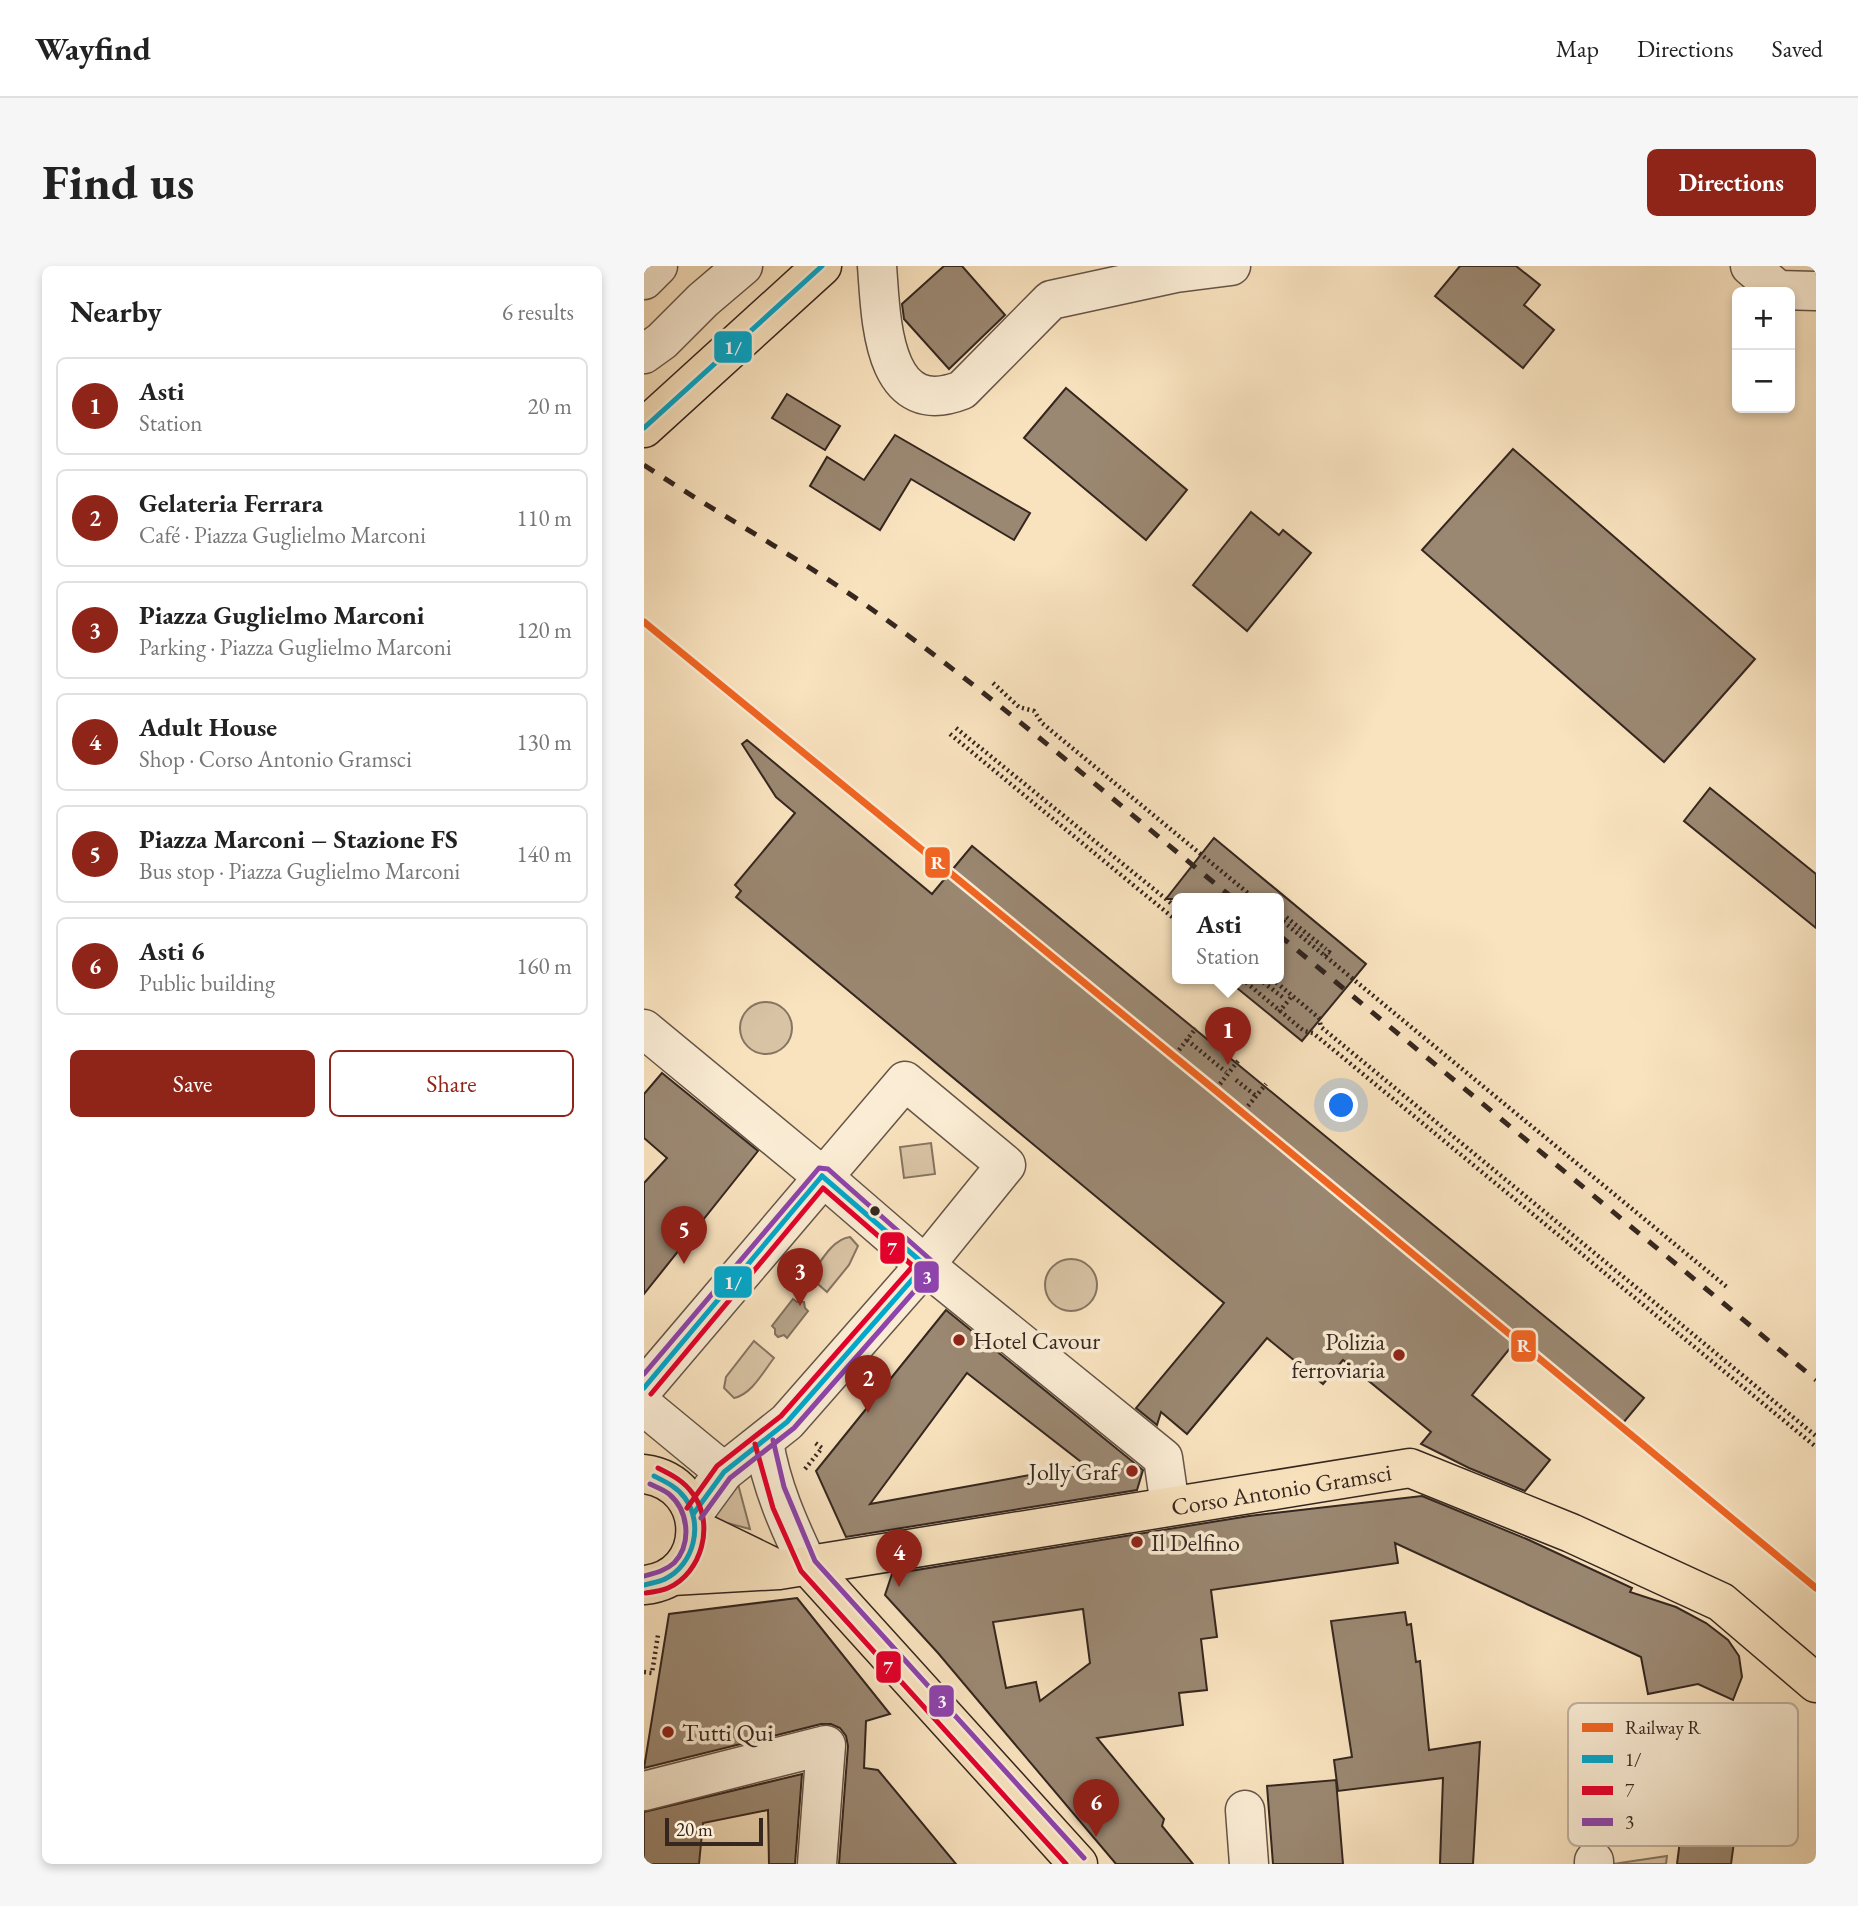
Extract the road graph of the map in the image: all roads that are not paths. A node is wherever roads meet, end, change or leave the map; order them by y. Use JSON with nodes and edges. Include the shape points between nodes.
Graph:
{"nodes":[{"id":1,"x":658,"y":266,"type":"edge"},
{"id":2,"x":743,"y":266,"type":"edge"},
{"id":3,"x":822,"y":266,"type":"edge"},
{"id":4,"x":877,"y":266,"type":"edge"},
{"id":5,"x":1231,"y":266,"type":"edge"},
{"id":6,"x":1750,"y":266,"type":"edge"},
{"id":7,"x":644,"y":279,"type":"edge"},
{"id":8,"x":1816,"y":291,"type":"edge"},
{"id":9,"x":644,"y":354,"type":"edge"},
{"id":10,"x":652,"y":420,"type":"edge"},
{"id":11,"x":644,"y":1029,"type":"edge"},
{"id":12,"x":822,"y":1176,"type":"junction"},
{"id":13,"x":925,"y":1265,"type":"junction"},
{"id":14,"x":644,"y":1388,"type":"edge"},
{"id":15,"x":644,"y":1406,"type":"edge"},
{"id":16,"x":764,"y":1442,"type":"junction"},
{"id":17,"x":724,"y":1472,"type":"junction"},
{"id":18,"x":644,"y":1474,"type":"edge"},
{"id":19,"x":1170,"y":1506,"type":"junction"},
{"id":20,"x":695,"y":1521,"type":"junction"},
{"id":21,"x":794,"y":1568,"type":"junction"},
{"id":22,"x":652,"y":1586,"type":"edge"},
{"id":23,"x":1816,"y":1683,"type":"edge"},
{"id":24,"x":644,"y":1791,"type":"edge"},
{"id":25,"x":1245,"y":1810,"type":"dead end"},
{"id":26,"x":817,"y":1864,"type":"edge"},
{"id":27,"x":1078,"y":1864,"type":"edge"},
{"id":28,"x":1249,"y":1864,"type":"edge"}],
"edges":[{"from":1,"to":7,"type":"street"},
{"from":2,"to":9,"type":"street"},
{"from":3,"to":10,"type":"main road"},
{"from":4,"to":5,"type":"street","via":[[888,358],[914,390],[935,398],[962,390],[1051,300]]},
{"from":6,"to":8,"type":"street","via":[[1778,290]]},
{"from":11,"to":12,"type":"street"},
{"from":12,"to":13,"type":"street"},
{"from":12,"to":13,"type":"street","via":[[905,1081],[1006,1165]]},
{"from":12,"to":14,"type":"street"},
{"from":13,"to":16,"type":"street","via":[[787,1422]]},
{"from":13,"to":19,"type":"street","via":[[1163,1458]]},
{"from":15,"to":17,"type":"street"},
{"from":16,"to":17,"type":"street"},
{"from":16,"to":21,"type":"street"},
{"from":17,"to":20,"type":"street"},
{"from":18,"to":20,"type":"main road","via":[[673,1484],[686,1497]]},
{"from":19,"to":21,"type":"main road","name":"Corso Antonio Gramsci"},
{"from":19,"to":23,"type":"main road","name":"Corso Antonio Gramsci","via":[[1410,1468],[1721,1602]]},
{"from":20,"to":21,"type":"main road"},
{"from":20,"to":22,"type":"main road","via":[[685,1564]]},
{"from":21,"to":22,"type":"main road","name":"Corso Antonio Gramsci"},
{"from":21,"to":27,"type":"main road"},
{"from":24,"to":26,"type":"street","via":[[826,1745]]},
{"from":25,"to":28,"type":"street"}]}
